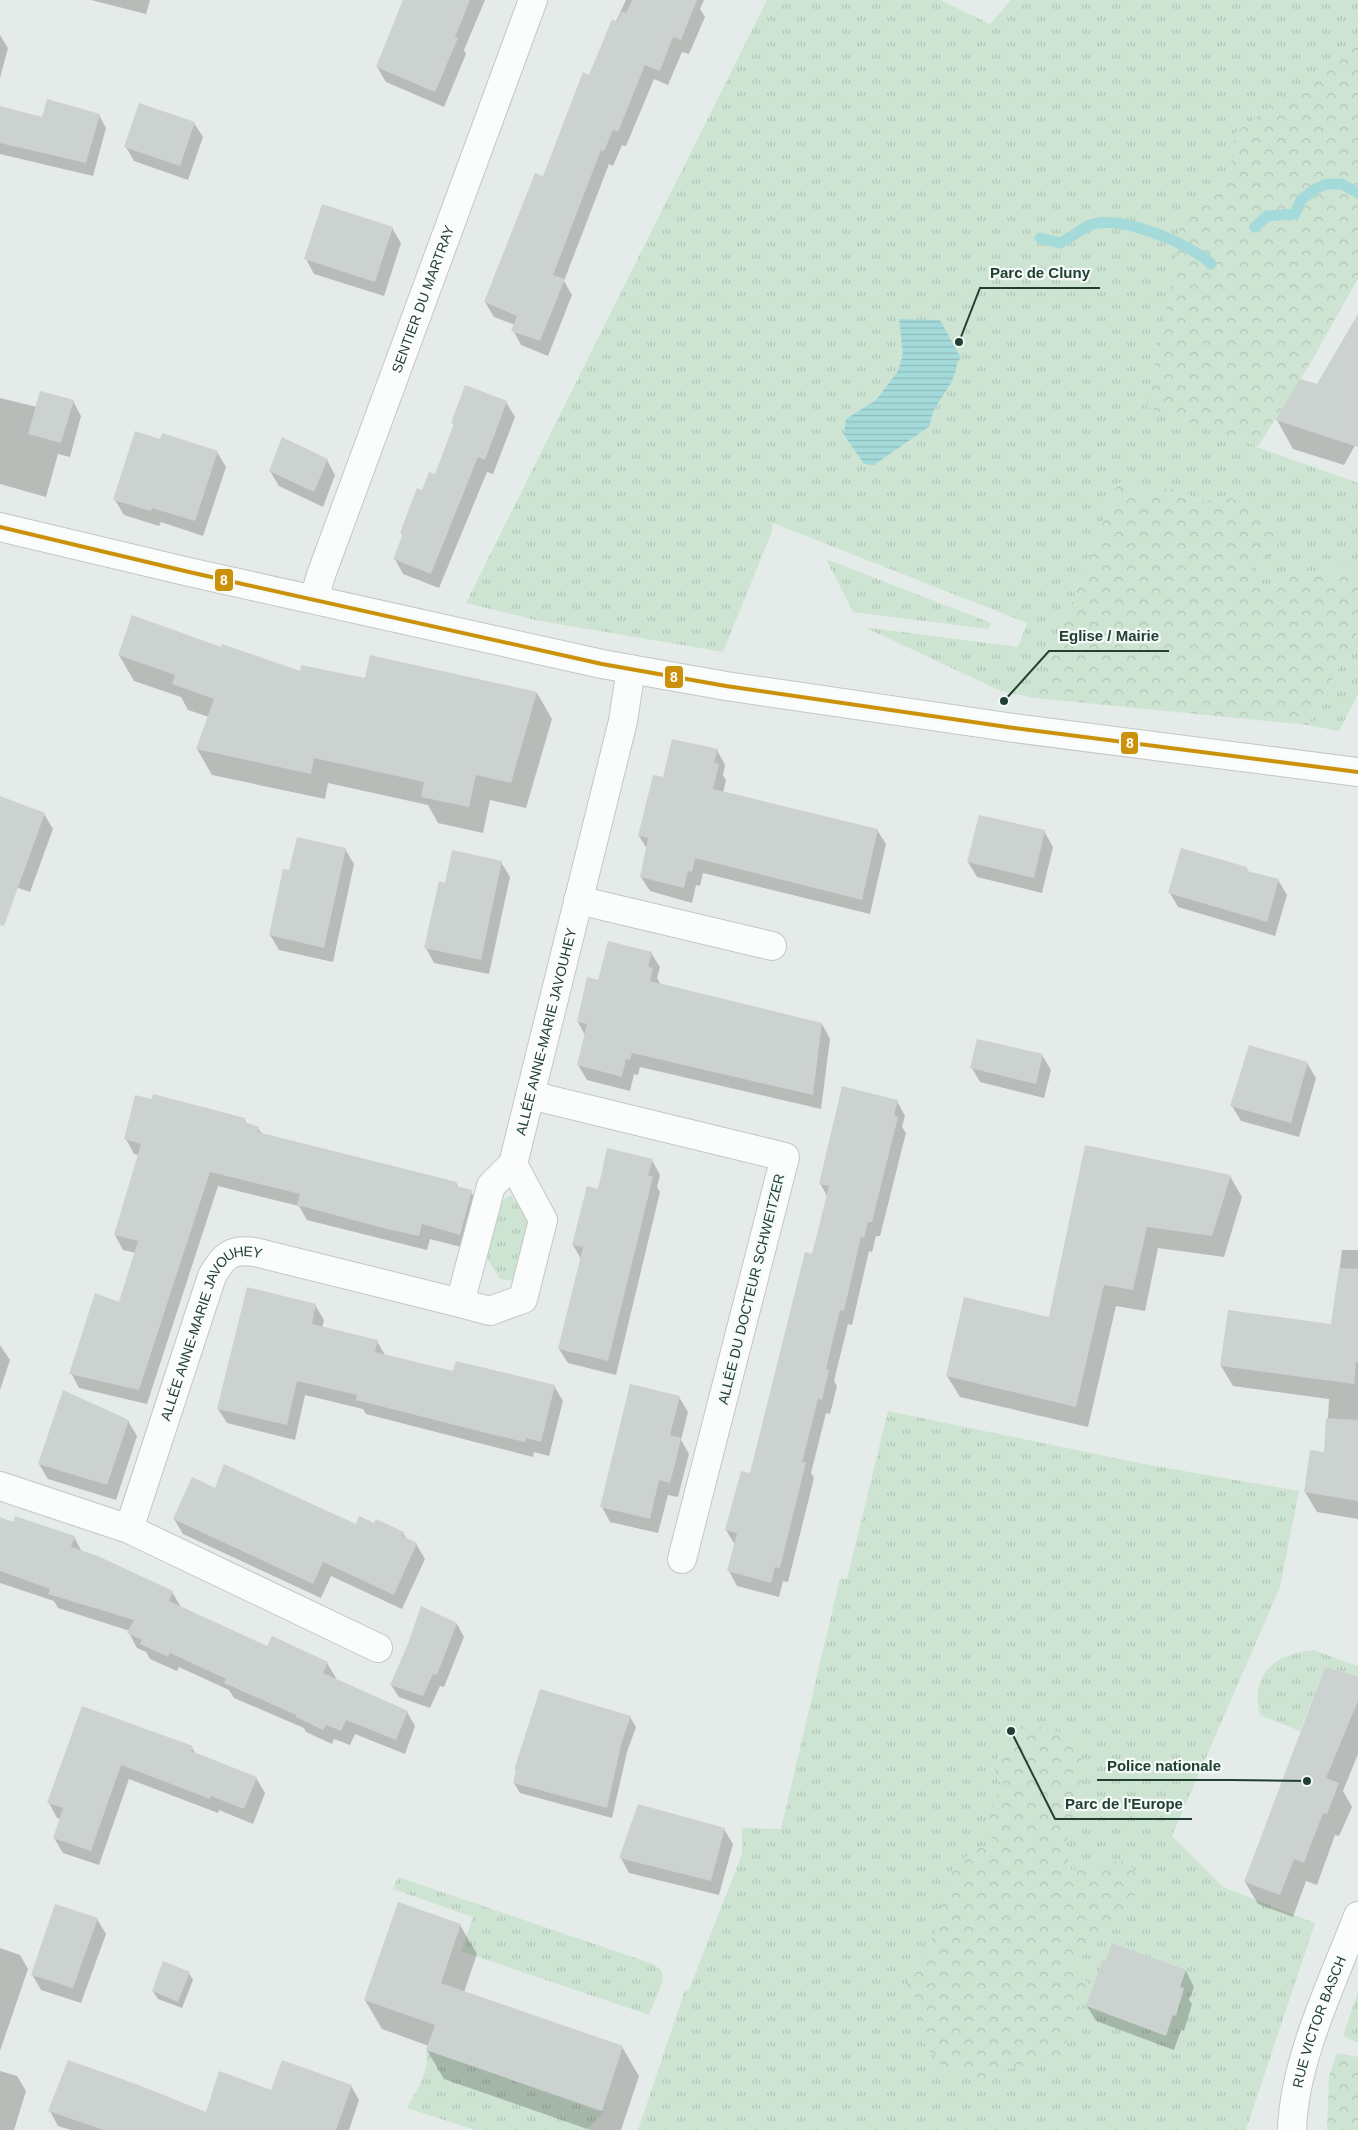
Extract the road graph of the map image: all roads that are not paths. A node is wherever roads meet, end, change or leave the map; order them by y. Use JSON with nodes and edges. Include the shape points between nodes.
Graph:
{"nodes":[{"id":1,"x":532,"y":0,"type":"edge"},
{"id":2,"x":0,"y":527,"type":"edge"},
{"id":3,"x":314,"y":599,"type":"junction"},
{"id":4,"x":631,"y":669,"type":"junction"},
{"id":5,"x":1358,"y":772,"type":"edge"},
{"id":6,"x":578,"y":900,"type":"junction"},
{"id":7,"x":772,"y":946,"type":"dead end"},
{"id":8,"x":530,"y":1095,"type":"junction"},
{"id":9,"x":513,"y":1164,"type":"junction"},
{"id":10,"x":460,"y":1303,"type":"junction"},
{"id":11,"x":0,"y":1486,"type":"edge"},
{"id":12,"x":129,"y":1529,"type":"junction"},
{"id":13,"x":682,"y":1559,"type":"dead end"},
{"id":14,"x":378,"y":1648,"type":"dead end"},
{"id":15,"x":1358,"y":1916,"type":"edge"},
{"id":16,"x":1292,"y":2130,"type":"edge"}],
"edges":[{"from":1,"to":3,"type":"street","name":"SENTIER DU MARTRAY","via":[[320,575]]},
{"from":2,"to":3,"type":"street"},
{"from":3,"to":4,"type":"street"},
{"from":4,"to":5,"type":"street","via":[[999,726]]},
{"from":4,"to":6,"type":"street","name":"ALLÉE ANNE-MARIE JAVOUHEY","via":[[623,721]]},
{"from":6,"to":7,"type":"street"},
{"from":6,"to":8,"type":"street","name":"ALLÉE ANNE-MARIE JAVOUHEY"},
{"from":8,"to":9,"type":"street","name":"ALLÉE ANNE-MARIE JAVOUHEY"},
{"from":8,"to":13,"type":"street","name":"ALLÉE DU DOCTEUR SCHWEITZER","via":[[785,1156]]},
{"from":9,"to":10,"type":"street","via":[[491,1186]]},
{"from":9,"to":10,"type":"street","name":"ALLÉE ANNE-MARIE JAVOUHEY","via":[[543,1220],[523,1299],[490,1311]]},
{"from":10,"to":12,"type":"street","name":"ALLÉE ANNE-MARIE JAVOUHEY","via":[[255,1252],[241,1250],[228,1254],[212,1276]]},
{"from":11,"to":12,"type":"street"},
{"from":12,"to":14,"type":"street"},
{"from":15,"to":16,"type":"street","name":"RUE VICTOR BASCH","via":[[1310,2042],[1292,2110]]}]}
